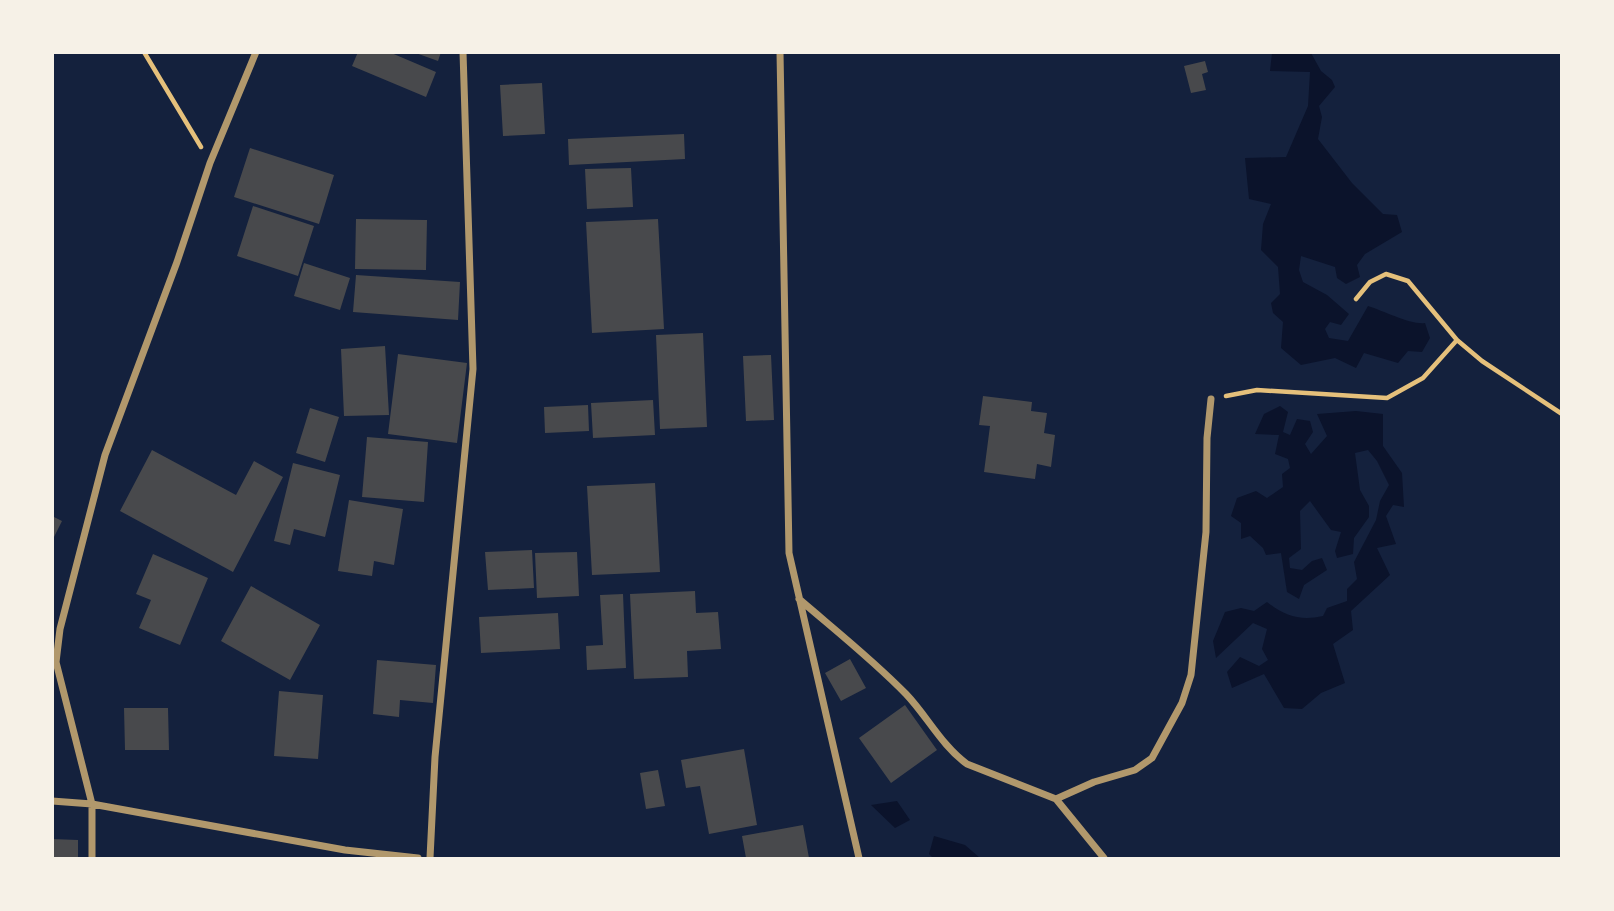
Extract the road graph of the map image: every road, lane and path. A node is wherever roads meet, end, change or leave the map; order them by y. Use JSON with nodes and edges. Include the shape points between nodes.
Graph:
{"nodes":[{"id":1,"x":144,"y":52,"type":"edge"},
{"id":2,"x":256,"y":52,"type":"edge"},
{"id":3,"x":463,"y":52,"type":"edge"},
{"id":4,"x":780,"y":52,"type":"edge"},
{"id":5,"x":210,"y":163,"type":"junction"},
{"id":6,"x":1356,"y":299,"type":"dead end"},
{"id":7,"x":1457,"y":340,"type":"junction"},
{"id":8,"x":1211,"y":398,"type":"joint"},
{"id":9,"x":1562,"y":414,"type":"edge"},
{"id":10,"x":799,"y":598,"type":"junction"},
{"id":11,"x":1056,"y":799,"type":"junction"},
{"id":12,"x":52,"y":801,"type":"edge"},
{"id":13,"x":92,"y":804,"type":"junction"},
{"id":14,"x":92,"y":859,"type":"edge"},
{"id":15,"x":418,"y":859,"type":"edge"},
{"id":16,"x":430,"y":859,"type":"edge"},
{"id":17,"x":859,"y":859,"type":"edge"},
{"id":18,"x":1104,"y":859,"type":"edge"}],
"edges":[{"from":1,"to":5,"type":"path"},
{"from":2,"to":5,"type":"street"},
{"from":3,"to":16,"type":"street","via":[[472,369],[435,757]]},
{"from":4,"to":10,"type":"street","via":[[789,553]]},
{"from":5,"to":13,"type":"street","via":[[105,455],[60,629],[56,662]]},
{"from":6,"to":7,"type":"path","via":[[1370,282],[1386,274],[1408,281]]},
{"from":7,"to":8,"type":"path","via":[[1423,378],[1387,398],[1257,390]]},
{"from":7,"to":9,"type":"path"},
{"from":8,"to":11,"type":"street","via":[[1206,532],[1191,675],[1182,703],[1152,758]]},
{"from":10,"to":11,"type":"street","via":[[898,686],[956,756]]},
{"from":10,"to":17,"type":"street"},
{"from":11,"to":18,"type":"street"},
{"from":12,"to":13,"type":"street"},
{"from":13,"to":14,"type":"street"},
{"from":13,"to":15,"type":"street"}]}
